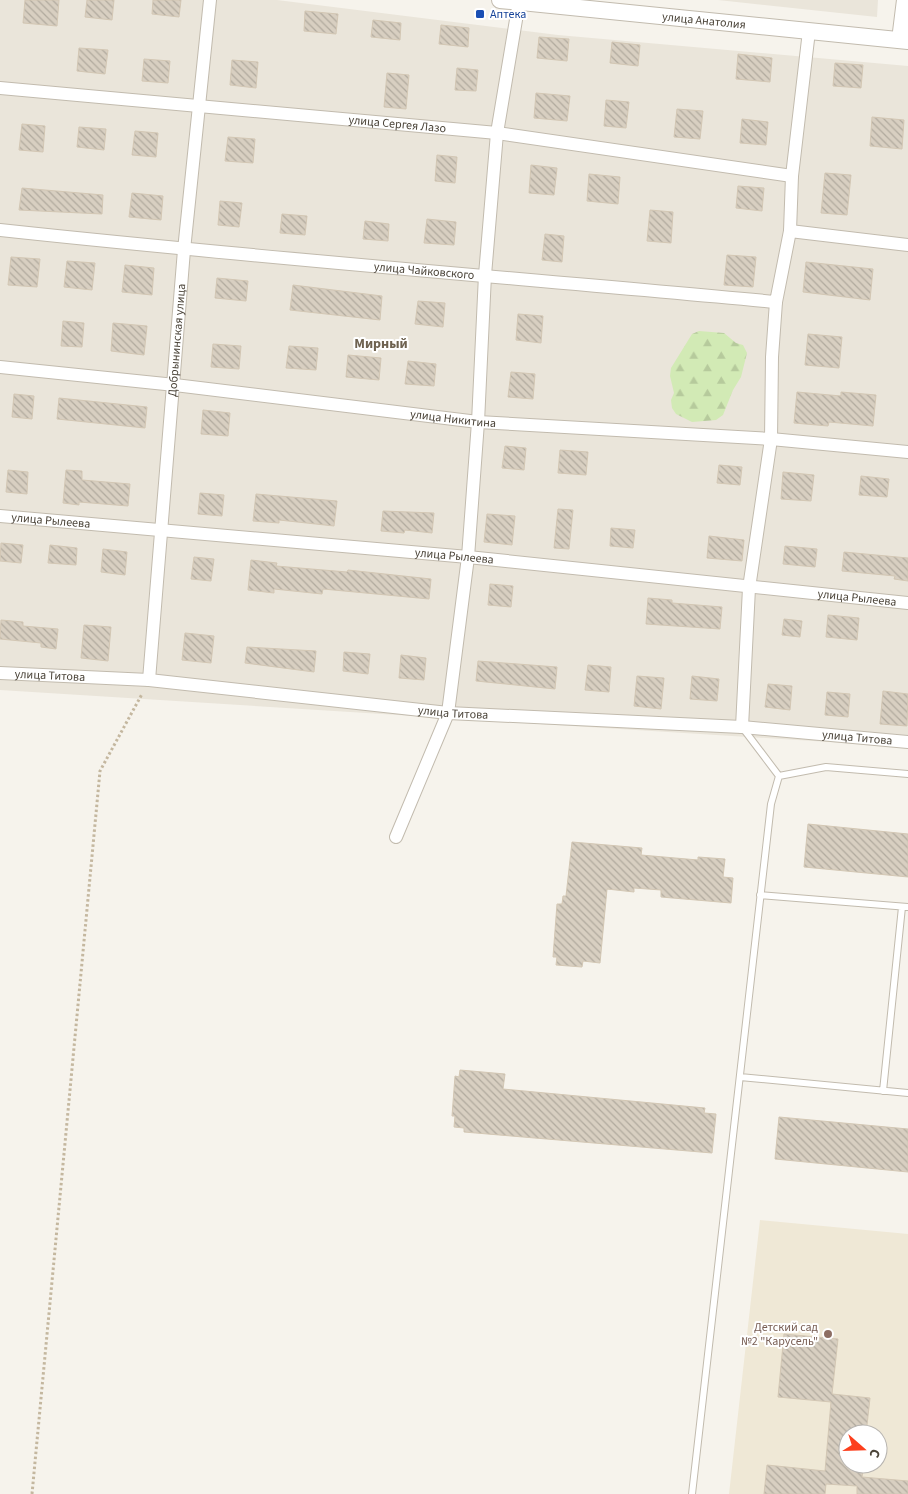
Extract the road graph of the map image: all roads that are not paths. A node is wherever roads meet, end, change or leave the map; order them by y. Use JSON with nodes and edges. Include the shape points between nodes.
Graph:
{"nodes":[{"id":1,"x":210,"y":0,"type":"edge"},
{"id":2,"x":500,"y":0,"type":"edge"},
{"id":3,"x":904,"y":0,"type":"edge"},
{"id":4,"x":519,"y":2,"type":"junction"},
{"id":5,"x":560,"y":3,"type":"edge"},
{"id":6,"x":809,"y":31,"type":"junction"},
{"id":7,"x":904,"y":40,"type":"edge"},
{"id":8,"x":0,"y":88,"type":"edge"},
{"id":9,"x":199,"y":107,"type":"junction"},
{"id":10,"x":497,"y":133,"type":"junction"},
{"id":11,"x":792,"y":176,"type":"junction"},
{"id":12,"x":0,"y":230,"type":"edge"},
{"id":13,"x":790,"y":231,"type":"junction"},
{"id":14,"x":908,"y":245,"type":"edge"},
{"id":15,"x":184,"y":250,"type":"junction"},
{"id":16,"x":485,"y":275,"type":"junction"},
{"id":17,"x":776,"y":302,"type":"junction"},
{"id":18,"x":0,"y":367,"type":"edge"},
{"id":19,"x":175,"y":385,"type":"junction"},
{"id":20,"x":478,"y":422,"type":"junction"},
{"id":21,"x":771,"y":439,"type":"junction"},
{"id":22,"x":908,"y":452,"type":"edge"},
{"id":23,"x":0,"y":516,"type":"edge"},
{"id":24,"x":161,"y":529,"type":"junction"},
{"id":25,"x":468,"y":557,"type":"junction"},
{"id":26,"x":749,"y":588,"type":"junction"},
{"id":27,"x":908,"y":603,"type":"edge"},
{"id":28,"x":0,"y":673,"type":"edge"},
{"id":29,"x":149,"y":680,"type":"junction"},
{"id":30,"x":448,"y":713,"type":"junction"},
{"id":31,"x":742,"y":727,"type":"junction"},
{"id":32,"x":908,"y":742,"type":"edge"},
{"id":33,"x":908,"y":774,"type":"edge"},
{"id":34,"x":779,"y":776,"type":"junction"},
{"id":35,"x":396,"y":838,"type":"dead end"},
{"id":36,"x":760,"y":895,"type":"junction"},
{"id":37,"x":905,"y":907,"type":"edge"},
{"id":38,"x":740,"y":1077,"type":"junction"},
{"id":39,"x":883,"y":1091,"type":"junction"},
{"id":40,"x":908,"y":1093,"type":"edge"},
{"id":41,"x":692,"y":1494,"type":"edge"}],
"edges":[{"from":1,"to":9,"type":"street","name":"Добрынинская улица"},
{"from":2,"to":4,"type":"street","name":"улица Анатолия"},
{"from":3,"to":7,"type":"street"},
{"from":4,"to":5,"type":"street","name":"улица Анатолия"},
{"from":4,"to":10,"type":"street"},
{"from":5,"to":6,"type":"street","name":"улица Анатолия"},
{"from":6,"to":7,"type":"street","name":"улица Анатолия"},
{"from":6,"to":11,"type":"street"},
{"from":8,"to":9,"type":"street","name":"улица Сергея Лазо"},
{"from":9,"to":10,"type":"street","name":"улица Сергея Лазо"},
{"from":9,"to":15,"type":"street","name":"Добрынинская улица"},
{"from":10,"to":11,"type":"street","name":"улица Сергея Лазо"},
{"from":10,"to":16,"type":"street"},
{"from":11,"to":13,"type":"street"},
{"from":12,"to":15,"type":"street","name":"улица Чайковского"},
{"from":13,"to":14,"type":"street"},
{"from":13,"to":17,"type":"street"},
{"from":15,"to":16,"type":"street","name":"улица Чайковского"},
{"from":15,"to":19,"type":"street","name":"Добрынинская улица"},
{"from":16,"to":17,"type":"street","name":"улица Чайковского"},
{"from":16,"to":20,"type":"street"},
{"from":17,"to":21,"type":"street"},
{"from":18,"to":19,"type":"street","name":"улица Никитина"},
{"from":19,"to":20,"type":"street","name":"улица Никитина"},
{"from":19,"to":24,"type":"street","name":"Добрынинская улица"},
{"from":20,"to":21,"type":"street","name":"улица Никитина"},
{"from":20,"to":25,"type":"street"},
{"from":21,"to":22,"type":"street","name":"улица Никитина"},
{"from":21,"to":26,"type":"street"},
{"from":23,"to":24,"type":"street","name":"улица Рылеева"},
{"from":24,"to":25,"type":"street","name":"улица Рылеева"},
{"from":24,"to":29,"type":"street","name":"Добрынинская улица"},
{"from":25,"to":26,"type":"street","name":"улица Рылеева"},
{"from":25,"to":30,"type":"street"},
{"from":26,"to":27,"type":"street","name":"улица Рылеева"},
{"from":26,"to":31,"type":"street"},
{"from":28,"to":29,"type":"street","name":"улица Титова"},
{"from":29,"to":30,"type":"street","name":"улица Титова"},
{"from":30,"to":31,"type":"street","name":"улица Титова"},
{"from":30,"to":35,"type":"street"},
{"from":31,"to":32,"type":"street","name":"улица Титова"},
{"from":31,"to":34,"type":"lane"},
{"from":33,"to":34,"type":"lane","via":[[826,767]]},
{"from":34,"to":36,"type":"lane","via":[[771,804]]},
{"from":36,"to":37,"type":"lane"},
{"from":36,"to":38,"type":"lane"},
{"from":37,"to":39,"type":"lane"},
{"from":38,"to":39,"type":"lane"},
{"from":38,"to":41,"type":"lane"},
{"from":39,"to":40,"type":"lane"}]}
